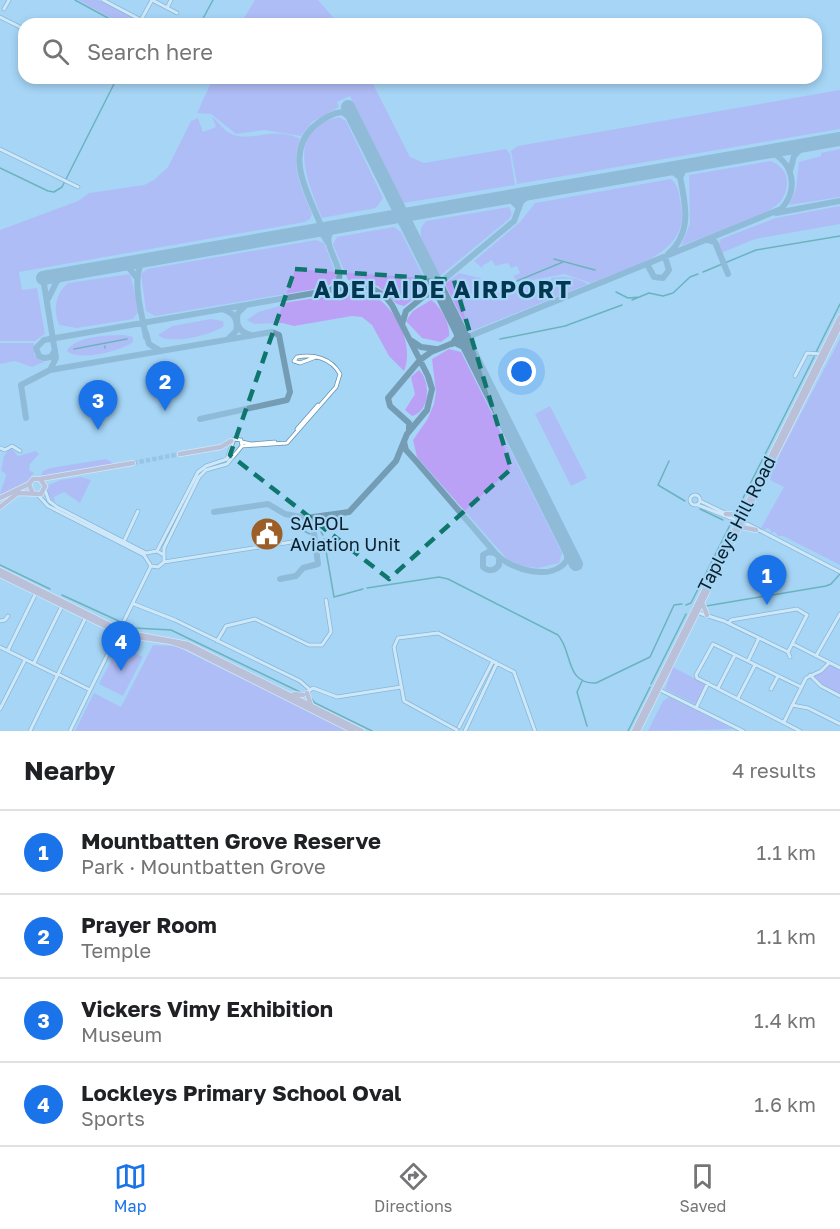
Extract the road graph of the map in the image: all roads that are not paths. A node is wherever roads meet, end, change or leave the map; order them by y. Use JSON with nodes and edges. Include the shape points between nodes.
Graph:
{"nodes":[{"id":1,"x":9,"y":0,"type":"edge"},
{"id":2,"x":103,"y":0,"type":"edge"},
{"id":3,"x":152,"y":0,"type":"edge"},
{"id":4,"x":171,"y":0,"type":"edge"},
{"id":5,"x":167,"y":8,"type":"junction"},
{"id":6,"x":1,"y":13,"type":"edge"},
{"id":7,"x":177,"y":13,"type":"dead end"},
{"id":8,"x":137,"y":18,"type":"edge"},
{"id":9,"x":142,"y":18,"type":"edge"},
{"id":10,"x":18,"y":25,"type":"edge"},
{"id":11,"x":0,"y":149,"type":"edge"},
{"id":12,"x":78,"y":187,"type":"dead end"},
{"id":13,"x":840,"y":317,"type":"edge"},
{"id":14,"x":840,"y":326,"type":"edge"},
{"id":15,"x":820,"y":356,"type":"junction"},
{"id":16,"x":316,"y":357,"type":"junction"},
{"id":17,"x":795,"y":376,"type":"dead end"},
{"id":18,"x":231,"y":441,"type":"junction"},
{"id":19,"x":242,"y":444,"type":"junction"},
{"id":20,"x":0,"y":448,"type":"edge"},
{"id":21,"x":232,"y":448,"type":"junction"},
{"id":22,"x":237,"y":450,"type":"junction"},
{"id":23,"x":20,"y":451,"type":"dead end"},
{"id":24,"x":180,"y":454,"type":"tunnel mouth"},
{"id":25,"x":133,"y":462,"type":"tunnel mouth"},
{"id":26,"x":40,"y":479,"type":"junction"},
{"id":27,"x":29,"y":484,"type":"junction"},
{"id":28,"x":45,"y":490,"type":"junction"},
{"id":29,"x":35,"y":494,"type":"junction"},
{"id":30,"x":0,"y":498,"type":"edge"},
{"id":31,"x":0,"y":506,"type":"edge"},
{"id":32,"x":138,"y":511,"type":"dead end"},
{"id":33,"x":726,"y":514,"type":"joint"},
{"id":34,"x":740,"y":520,"type":"junction"},
{"id":35,"x":749,"y":526,"type":"junction"},
{"id":36,"x":756,"y":530,"type":"junction"},
{"id":37,"x":124,"y":541,"type":"junction"},
{"id":38,"x":298,"y":541,"type":"dead end"},
{"id":39,"x":157,"y":551,"type":"junction"},
{"id":40,"x":150,"y":552,"type":"junction"},
{"id":41,"x":162,"y":554,"type":"junction"},
{"id":42,"x":147,"y":559,"type":"junction"},
{"id":43,"x":164,"y":562,"type":"junction"},
{"id":44,"x":151,"y":567,"type":"junction"},
{"id":45,"x":0,"y":572,"type":"edge"},
{"id":46,"x":840,"y":572,"type":"edge"},
{"id":47,"x":18,"y":579,"type":"junction"},
{"id":48,"x":36,"y":593,"type":"junction"},
{"id":49,"x":326,"y":600,"type":"dead end"},
{"id":50,"x":702,"y":602,"type":"junction"},
{"id":51,"x":134,"y":604,"type":"junction"},
{"id":52,"x":63,"y":605,"type":"junction"},
{"id":53,"x":696,"y":611,"type":"junction"},
{"id":54,"x":840,"y":614,"type":"edge"},
{"id":55,"x":8,"y":616,"type":"dead end"},
{"id":56,"x":708,"y":616,"type":"junction"},
{"id":57,"x":86,"y":617,"type":"junction"},
{"id":58,"x":0,"y":621,"type":"edge"},
{"id":59,"x":693,"y":621,"type":"junction"},
{"id":60,"x":729,"y":623,"type":"junction"},
{"id":61,"x":111,"y":627,"type":"junction"},
{"id":62,"x":121,"y":628,"type":"junction"},
{"id":63,"x":128,"y":637,"type":"junction"},
{"id":64,"x":759,"y":638,"type":"junction"},
{"id":65,"x":115,"y":640,"type":"junction"},
{"id":66,"x":217,"y":641,"type":"junction"},
{"id":67,"x":793,"y":644,"type":"junction"},
{"id":68,"x":0,"y":647,"type":"edge"},
{"id":69,"x":8,"y":651,"type":"junction"},
{"id":70,"x":788,"y":652,"type":"junction"},
{"id":71,"x":735,"y":654,"type":"junction"},
{"id":72,"x":816,"y":656,"type":"junction"},
{"id":73,"x":790,"y":657,"type":"dead end"},
{"id":74,"x":25,"y":659,"type":"junction"},
{"id":75,"x":748,"y":661,"type":"junction"},
{"id":76,"x":495,"y":662,"type":"junction"},
{"id":77,"x":34,"y":663,"type":"junction"},
{"id":78,"x":829,"y":663,"type":"junction"},
{"id":79,"x":755,"y":665,"type":"junction"},
{"id":80,"x":840,"y":668,"type":"edge"},
{"id":81,"x":58,"y":675,"type":"junction"},
{"id":82,"x":810,"y":675,"type":"junction"},
{"id":83,"x":778,"y":676,"type":"junction"},
{"id":84,"x":708,"y":683,"type":"junction"},
{"id":85,"x":401,"y":687,"type":"junction"},
{"id":86,"x":801,"y":687,"type":"junction"},
{"id":87,"x":718,"y":688,"type":"junction"},
{"id":88,"x":657,"y":689,"type":"junction"},
{"id":89,"x":771,"y":689,"type":"dead end"},
{"id":90,"x":90,"y":690,"type":"junction"},
{"id":91,"x":840,"y":696,"type":"edge"},
{"id":92,"x":304,"y":697,"type":"junction"},
{"id":93,"x":738,"y":698,"type":"junction"},
{"id":94,"x":792,"y":705,"type":"junction"},
{"id":95,"x":312,"y":706,"type":"junction"},
{"id":96,"x":696,"y":708,"type":"junction"},
{"id":97,"x":0,"y":709,"type":"edge"},
{"id":98,"x":784,"y":722,"type":"junction"},
{"id":99,"x":840,"y":724,"type":"edge"},
{"id":100,"x":458,"y":729,"type":"edge"},
{"id":101,"x":797,"y":730,"type":"edge"},
{"id":102,"x":30,"y":731,"type":"edge"},
{"id":103,"x":70,"y":731,"type":"edge"},
{"id":104,"x":353,"y":731,"type":"edge"},
{"id":105,"x":362,"y":731,"type":"edge"},
{"id":106,"x":465,"y":731,"type":"edge"},
{"id":107,"x":535,"y":731,"type":"edge"},
{"id":108,"x":636,"y":731,"type":"edge"},
{"id":109,"x":743,"y":731,"type":"edge"}],
"edges":[{"from":1,"to":6,"type":"street"},
{"from":2,"to":8,"type":"street"},
{"from":3,"to":5,"type":"street"},
{"from":3,"to":9,"type":"street"},
{"from":4,"to":5,"type":"street"},
{"from":5,"to":7,"type":"street"},
{"from":6,"to":10,"type":"street"},
{"from":11,"to":12,"type":"street"},
{"from":13,"to":15,"type":"main road","name":"Tapleys Hill Road"},
{"from":14,"to":15,"type":"main road","name":"Tapleys Hill Road"},
{"from":15,"to":17,"type":"street","via":[[807,353]]},
{"from":15,"to":34,"type":"main road","name":"Tapleys Hill Road"},
{"from":16,"to":16,"type":"street","via":[[300,363],[294,361],[298,357]]},
{"from":16,"to":19,"type":"street","via":[[328,361],[340,374],[338,384],[287,443]]},
{"from":18,"to":19,"type":"street","via":[[236,438]]},
{"from":18,"to":21,"type":"street"},
{"from":18,"to":24,"type":"main road","via":[[221,447]]},
{"from":19,"to":22,"type":"street"},
{"from":20,"to":23,"type":"street","via":[[12,446]]},
{"from":21,"to":22,"type":"street"},
{"from":21,"to":39,"type":"street","via":[[224,461],[198,472]]},
{"from":22,"to":41,"type":"street","via":[[228,464],[206,470],[199,477]]},
{"from":25,"to":26,"type":"main road"},
{"from":26,"to":27,"type":"main road"},
{"from":26,"to":28,"type":"main road"},
{"from":27,"to":29,"type":"main road"},
{"from":27,"to":30,"type":"main road"},
{"from":28,"to":29,"type":"main road"},
{"from":28,"to":37,"type":"street","via":[[51,504]]},
{"from":29,"to":31,"type":"main road","via":[[21,492]]},
{"from":29,"to":42,"type":"street","via":[[48,506]]},
{"from":32,"to":37,"type":"street"},
{"from":33,"to":34,"type":"main road"},
{"from":33,"to":34,"type":"street","via":[[699,503]]},
{"from":34,"to":35,"type":"main road"},
{"from":34,"to":35,"type":"street"},
{"from":34,"to":36,"type":"main road"},
{"from":34,"to":50,"type":"main road","name":"Tapleys Hill Road"},
{"from":34,"to":53,"type":"main road","name":"Tapleys Hill Road"},
{"from":35,"to":36,"type":"street"},
{"from":36,"to":46,"type":"street"},
{"from":37,"to":40,"type":"street"},
{"from":38,"to":43,"type":"street"},
{"from":39,"to":40,"type":"street"},
{"from":39,"to":41,"type":"street"},
{"from":40,"to":42,"type":"street"},
{"from":41,"to":43,"type":"street"},
{"from":42,"to":44,"type":"street"},
{"from":43,"to":44,"type":"street"},
{"from":44,"to":51,"type":"street"},
{"from":45,"to":47,"type":"main road"},
{"from":45,"to":48,"type":"main road"},
{"from":47,"to":48,"type":"main road"},
{"from":47,"to":61,"type":"main road"},
{"from":48,"to":52,"type":"main road"},
{"from":48,"to":69,"type":"street"},
{"from":49,"to":66,"type":"street","via":[[331,632],[322,645],[309,645],[255,619],[226,626]]},
{"from":50,"to":53,"type":"main road","name":"Tapleys Hill Road"},
{"from":50,"to":56,"type":"main road"},
{"from":51,"to":62,"type":"street"},
{"from":51,"to":66,"type":"street"},
{"from":52,"to":57,"type":"main road"},
{"from":52,"to":77,"type":"street"},
{"from":53,"to":56,"type":"street"},
{"from":53,"to":59,"type":"main road","name":"Tapleys Hill Road"},
{"from":53,"to":88,"type":"main road","name":"Tapleys Hill Road"},
{"from":54,"to":72,"type":"street"},
{"from":55,"to":58,"type":"street"},
{"from":56,"to":59,"type":"main road"},
{"from":56,"to":60,"type":"street"},
{"from":57,"to":61,"type":"main road"},
{"from":57,"to":81,"type":"street"},
{"from":59,"to":88,"type":"main road","name":"Tapleys Hill Road"},
{"from":60,"to":64,"type":"street"},
{"from":60,"to":67,"type":"street","via":[[795,608],[806,613]]},
{"from":61,"to":62,"type":"main road"},
{"from":61,"to":65,"type":"main road"},
{"from":62,"to":63,"type":"main road"},
{"from":62,"to":65,"type":"street"},
{"from":62,"to":92,"type":"main road","via":[[182,642]]},
{"from":63,"to":65,"type":"main road"},
{"from":63,"to":92,"type":"main road","via":[[181,645]]},
{"from":64,"to":70,"type":"street"},
{"from":64,"to":75,"type":"street"},
{"from":65,"to":90,"type":"street"},
{"from":66,"to":92,"type":"street","via":[[300,681]]},
{"from":67,"to":70,"type":"street"},
{"from":67,"to":72,"type":"street"},
{"from":68,"to":69,"type":"street"},
{"from":69,"to":74,"type":"street"},
{"from":70,"to":73,"type":"street"},
{"from":71,"to":75,"type":"street"},
{"from":71,"to":84,"type":"street","via":[[713,644],[696,677]]},
{"from":71,"to":87,"type":"street"},
{"from":72,"to":78,"type":"street"},
{"from":74,"to":77,"type":"street"},
{"from":74,"to":97,"type":"street"},
{"from":75,"to":79,"type":"street"},
{"from":76,"to":85,"type":"street","via":[[438,633],[401,637],[394,647]]},
{"from":76,"to":100,"type":"street"},
{"from":76,"to":106,"type":"street"},
{"from":76,"to":107,"type":"street","via":[[516,674]]},
{"from":77,"to":81,"type":"street"},
{"from":78,"to":80,"type":"street"},
{"from":78,"to":82,"type":"street"},
{"from":79,"to":83,"type":"street"},
{"from":79,"to":93,"type":"street"},
{"from":81,"to":90,"type":"street"},
{"from":81,"to":102,"type":"street"},
{"from":82,"to":86,"type":"street"},
{"from":82,"to":91,"type":"street","via":[[821,687]]},
{"from":83,"to":86,"type":"street"},
{"from":83,"to":89,"type":"street"},
{"from":84,"to":87,"type":"street"},
{"from":84,"to":96,"type":"street"},
{"from":85,"to":92,"type":"street","via":[[337,697],[315,688]]},
{"from":85,"to":100,"type":"street","via":[[407,704]]},
{"from":86,"to":94,"type":"street"},
{"from":87,"to":93,"type":"street"},
{"from":88,"to":96,"type":"street"},
{"from":88,"to":108,"type":"main road","name":"Tapleys Hill Road"},
{"from":90,"to":103,"type":"street"},
{"from":92,"to":95,"type":"main road"},
{"from":92,"to":95,"type":"main road"},
{"from":92,"to":104,"type":"main road"},
{"from":93,"to":98,"type":"street"},
{"from":94,"to":98,"type":"street"},
{"from":94,"to":99,"type":"street","via":[[808,708]]},
{"from":95,"to":105,"type":"main road"},
{"from":96,"to":109,"type":"street"},
{"from":98,"to":101,"type":"street"},
{"from":100,"to":106,"type":"street"}]}
